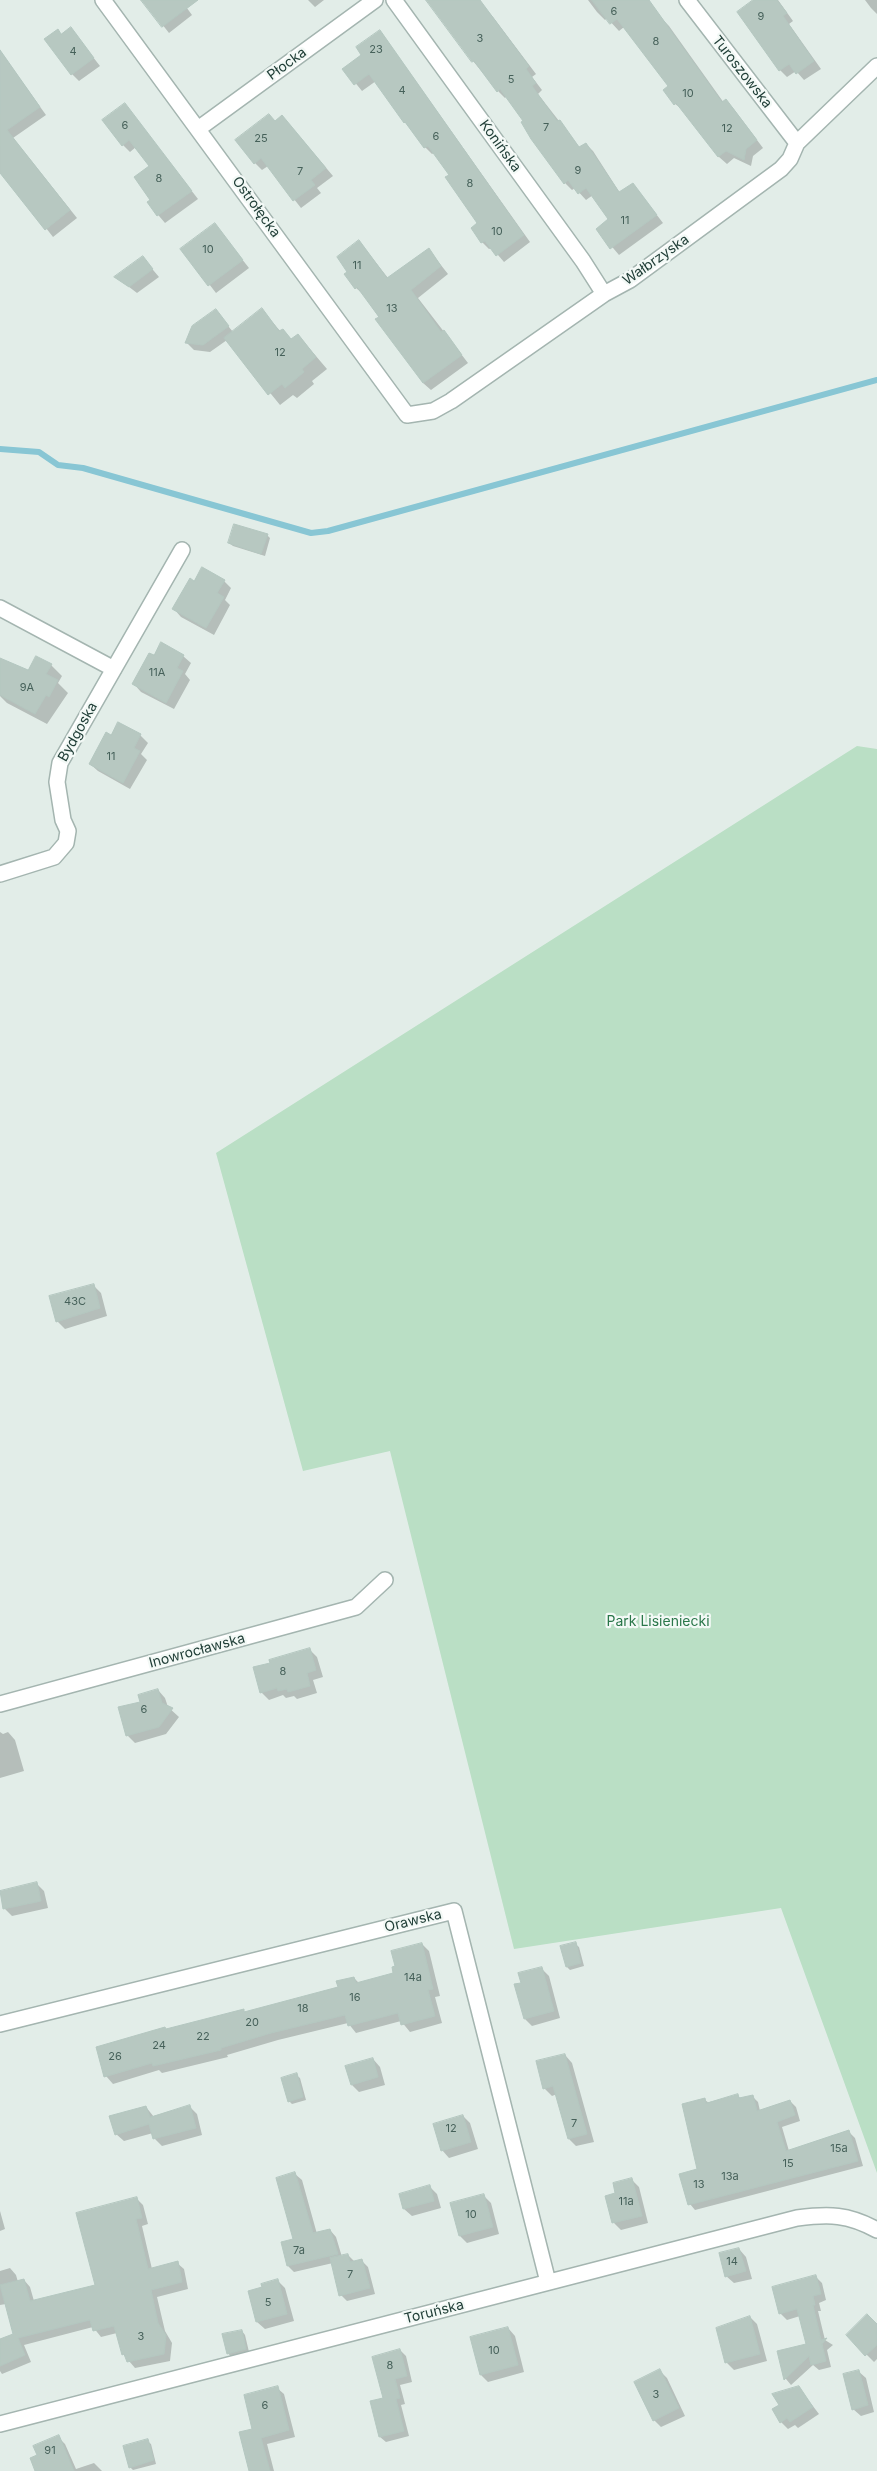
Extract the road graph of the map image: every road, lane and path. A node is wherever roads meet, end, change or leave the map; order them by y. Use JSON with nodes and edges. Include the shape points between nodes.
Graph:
{"nodes":[{"id":1,"x":103,"y":0,"type":"edge"},
{"id":2,"x":375,"y":0,"type":"edge"},
{"id":3,"x":394,"y":0,"type":"edge"},
{"id":4,"x":687,"y":0,"type":"edge"},
{"id":5,"x":877,"y":66,"type":"edge"},
{"id":6,"x":198,"y":129,"type":"junction"},
{"id":7,"x":797,"y":143,"type":"junction"},
{"id":8,"x":604,"y":294,"type":"junction"},
{"id":9,"x":407,"y":415,"type":"joint"},
{"id":10,"x":182,"y":550,"type":"dead end"},
{"id":11,"x":0,"y":608,"type":"edge"},
{"id":12,"x":114,"y":669,"type":"junction"},
{"id":13,"x":0,"y":874,"type":"edge"},
{"id":14,"x":385,"y":1580,"type":"dead end"},
{"id":15,"x":0,"y":1704,"type":"edge"},
{"id":16,"x":0,"y":2024,"type":"edge"},
{"id":17,"x":873,"y":2227,"type":"edge"},
{"id":18,"x":548,"y":2282,"type":"junction"},
{"id":19,"x":0,"y":2424,"type":"edge"}],
"edges":[{"from":1,"to":6,"type":"street","name":"Ostrołęcka"},
{"from":2,"to":6,"type":"street","name":"Płocka"},
{"from":3,"to":8,"type":"street","name":"Konińska"},
{"from":4,"to":7,"type":"street","name":"Turoszowska"},
{"from":5,"to":7,"type":"street","name":"Wałbrzyska"},
{"from":6,"to":9,"type":"street","name":"Ostrołęcka"},
{"from":7,"to":8,"type":"street","name":"Wałbrzyska","via":[[781,169],[630,280]]},
{"from":8,"to":9,"type":"street","name":"Wałbrzyska","via":[[451,401],[433,411]]},
{"from":10,"to":12,"type":"street","name":"Bydgoska"},
{"from":11,"to":12,"type":"street"},
{"from":12,"to":13,"type":"street","name":"Bydgoska","via":[[60,763],[57,782],[68,831],[66,843],[54,857]]},
{"from":14,"to":15,"type":"street","name":"Inowrocławska","via":[[356,1607]]},
{"from":16,"to":18,"type":"street","name":"Orawska","via":[[454,1911]]},
{"from":17,"to":18,"type":"street","name":"Toruńska","via":[[831,2214],[797,2218]]},
{"from":18,"to":19,"type":"street","name":"Toruńska"}]}
